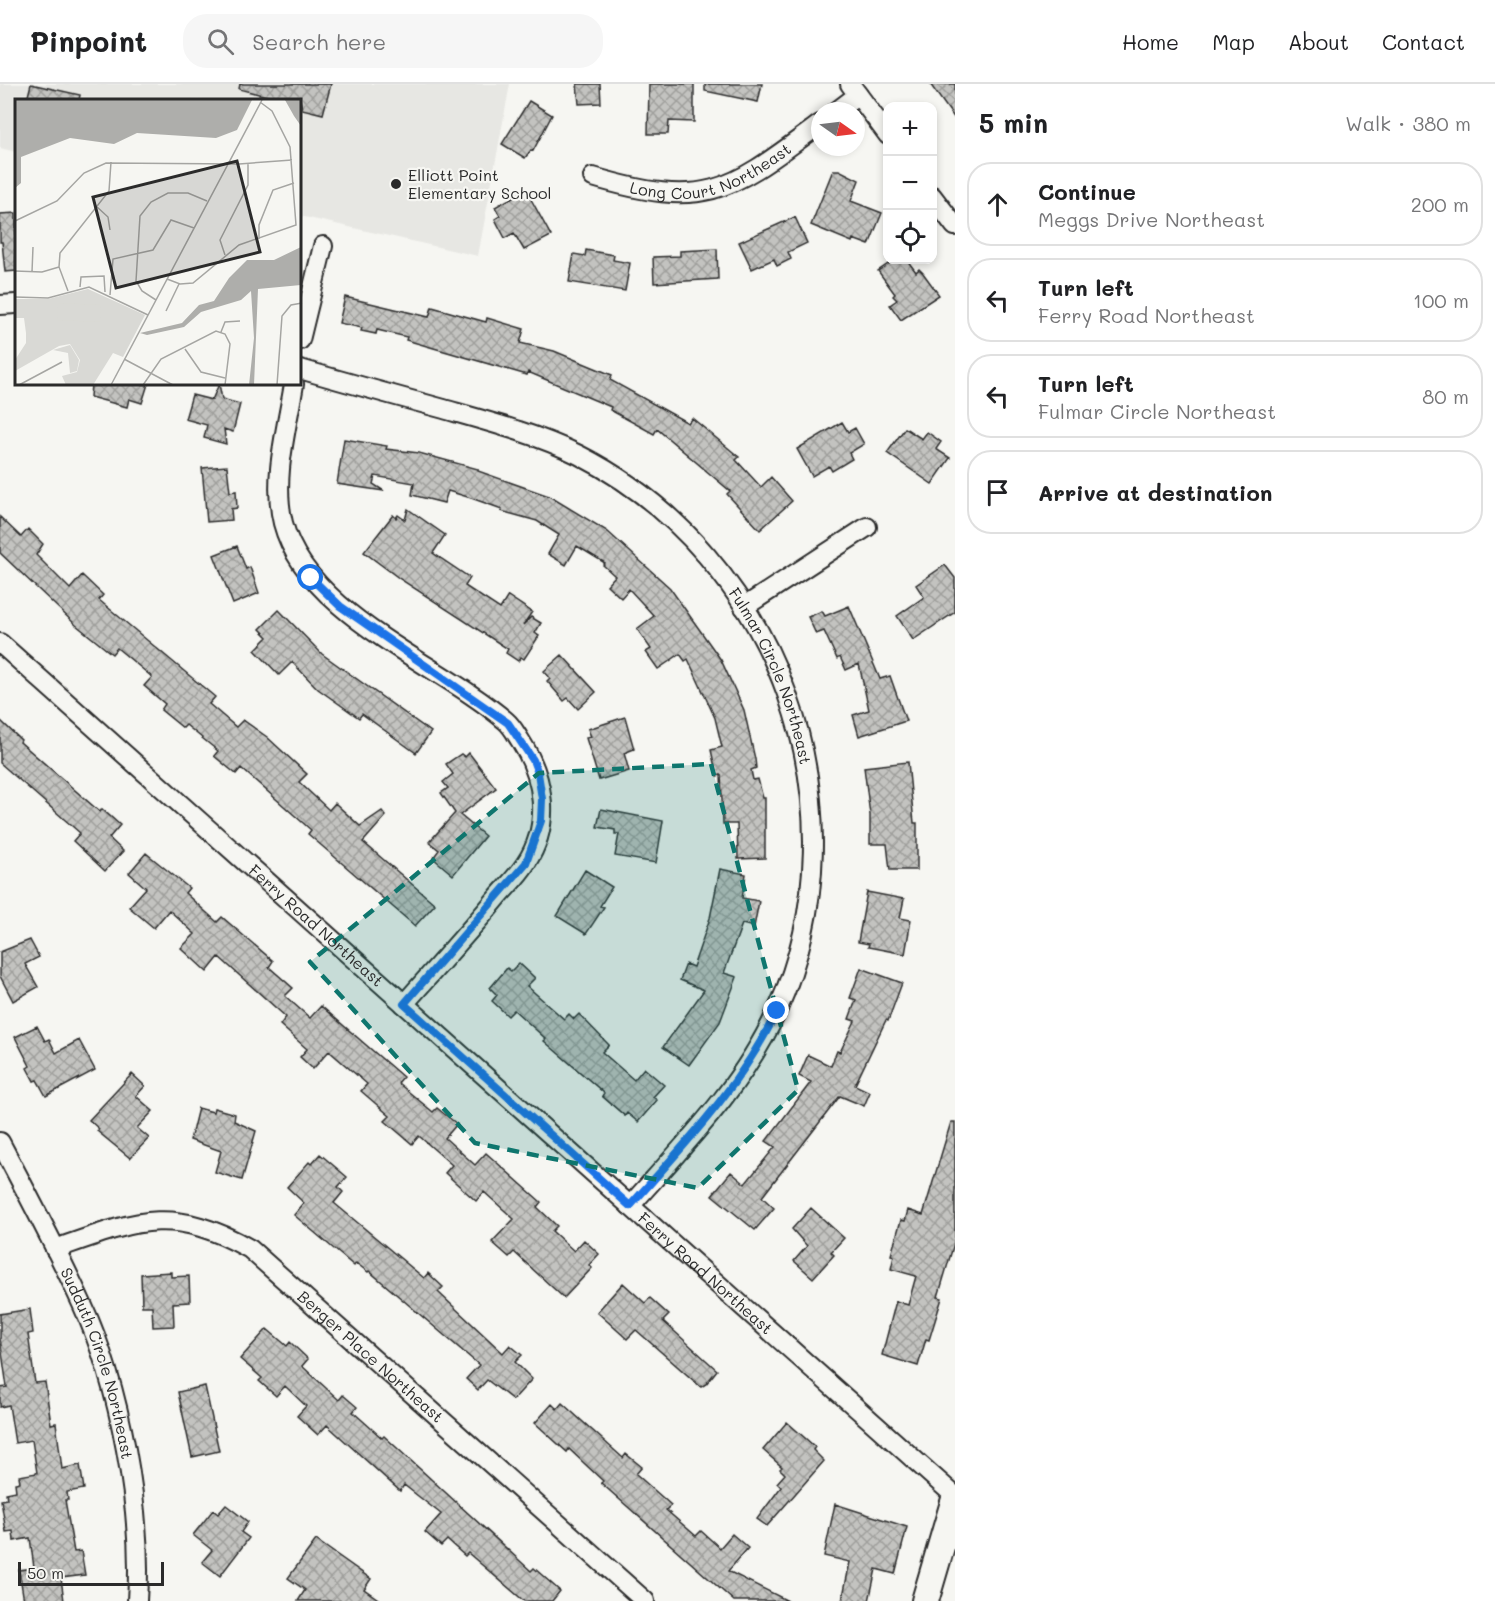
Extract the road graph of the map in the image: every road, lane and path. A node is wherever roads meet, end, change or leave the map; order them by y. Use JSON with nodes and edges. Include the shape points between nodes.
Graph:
{"nodes":[{"id":1,"x":854,"y":90,"type":"edge"},
{"id":2,"x":844,"y":102,"type":"edge"},
{"id":3,"x":883,"y":128,"type":"edge"},
{"id":4,"x":811,"y":131,"type":"edge"},
{"id":5,"x":593,"y":177,"type":"dead end"},
{"id":6,"x":937,"y":201,"type":"edge"},
{"id":7,"x":955,"y":226,"type":"edge"},
{"id":8,"x":323,"y":246,"type":"dead end"},
{"id":9,"x":15,"y":304,"type":"edge"},
{"id":10,"x":0,"y":305,"type":"edge"},
{"id":11,"x":302,"y":332,"type":"edge"},
{"id":12,"x":302,"y":370,"type":"edge"},
{"id":13,"x":294,"y":386,"type":"edge"},
{"id":14,"x":867,"y":527,"type":"dead end"},
{"id":15,"x":744,"y":607,"type":"junction"},
{"id":16,"x":0,"y":643,"type":"edge"},
{"id":17,"x":404,"y":1004,"type":"junction"},
{"id":18,"x":0,"y":1142,"type":"edge"},
{"id":19,"x":630,"y":1206,"type":"junction"},
{"id":20,"x":55,"y":1250,"type":"junction"},
{"id":21,"x":955,"y":1497,"type":"edge"},
{"id":22,"x":137,"y":1601,"type":"edge"},
{"id":23,"x":645,"y":1601,"type":"edge"},
{"id":24,"x":925,"y":1601,"type":"edge"}],
"edges":[{"from":1,"to":2,"type":"street"},
{"from":1,"to":3,"type":"street"},
{"from":4,"to":5,"type":"street","name":"Long Court Northeast","via":[[754,172],[722,187],[693,194],[652,193]]},
{"from":6,"to":7,"type":"street"},
{"from":8,"to":11,"type":"street"},
{"from":9,"to":10,"type":"street"},
{"from":12,"to":15,"type":"street","name":"Fulmar Circle Northeast","via":[[534,435],[579,455],[653,504],[683,530],[720,570]]},
{"from":13,"to":17,"type":"street","via":[[279,479],[280,506],[290,544],[301,564],[340,606],[508,723],[538,773],[541,821],[526,863]]},
{"from":14,"to":15,"type":"street"},
{"from":15,"to":19,"type":"street","name":"Fulmar Circle Northeast","via":[[767,643],[785,684],[804,745],[814,842],[807,914],[784,994],[742,1073],[713,1113]]},
{"from":16,"to":17,"type":"street","name":"Ferry Road Northeast"},
{"from":17,"to":19,"type":"street","name":"Ferry Road Northeast"},
{"from":18,"to":20,"type":"street","name":"Sudduth Circle Northeast"},
{"from":19,"to":21,"type":"street","name":"Ferry Road Northeast"},
{"from":20,"to":22,"type":"street","name":"Sudduth Circle Northeast","via":[[83,1305],[118,1416],[135,1526]]},
{"from":20,"to":23,"type":"street","name":"Berger Place Northeast","via":[[114,1228],[157,1220],[202,1225],[250,1249]]},
{"from":21,"to":24,"type":"street"}]}
